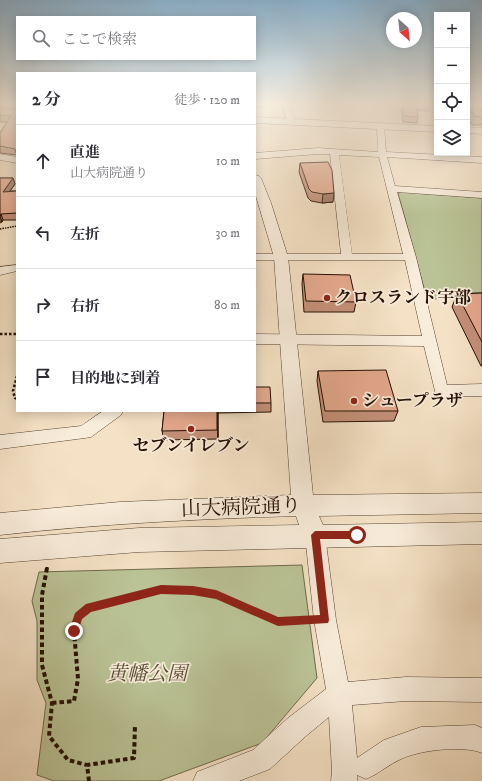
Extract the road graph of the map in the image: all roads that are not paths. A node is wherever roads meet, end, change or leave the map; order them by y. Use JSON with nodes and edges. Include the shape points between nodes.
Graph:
{"nodes":[{"id":1,"x":381,"y":141,"type":"edge"},
{"id":2,"x":334,"y":152,"type":"junction"},
{"id":3,"x":382,"y":154,"type":"junction"},
{"id":4,"x":256,"y":156,"type":"edge"},
{"id":5,"x":0,"y":157,"type":"edge"},
{"id":6,"x":16,"y":160,"type":"edge"},
{"id":7,"x":482,"y":160,"type":"edge"},
{"id":8,"x":256,"y":180,"type":"edge"},
{"id":9,"x":392,"y":190,"type":"junction"},
{"id":10,"x":482,"y":195,"type":"edge"},
{"id":11,"x":256,"y":257,"type":"edge"},
{"id":12,"x":281,"y":257,"type":"junction"},
{"id":13,"x":347,"y":257,"type":"junction"},
{"id":14,"x":410,"y":258,"type":"junction"},
{"id":15,"x":16,"y":268,"type":"edge"},
{"id":16,"x":0,"y":271,"type":"edge"},
{"id":17,"x":256,"y":339,"type":"edge"},
{"id":18,"x":288,"y":340,"type":"junction"},
{"id":19,"x":430,"y":341,"type":"junction"},
{"id":20,"x":482,"y":390,"type":"edge"},
{"id":21,"x":115,"y":412,"type":"edge"},
{"id":22,"x":0,"y":442,"type":"edge"},
{"id":23,"x":482,"y":503,"type":"edge"},
{"id":24,"x":304,"y":505,"type":"junction"},
{"id":25,"x":0,"y":524,"type":"edge"},
{"id":26,"x":482,"y":533,"type":"edge"},
{"id":27,"x":315,"y":535,"type":"junction"},
{"id":28,"x":0,"y":551,"type":"edge"},
{"id":29,"x":482,"y":690,"type":"edge"},
{"id":30,"x":340,"y":694,"type":"junction"},
{"id":31,"x":482,"y":741,"type":"edge"},
{"id":32,"x":366,"y":766,"type":"dead end"},
{"id":33,"x":206,"y":781,"type":"edge"},
{"id":34,"x":344,"y":781,"type":"edge"}],
"edges":[{"from":1,"to":3,"type":"street"},
{"from":2,"to":3,"type":"street"},
{"from":2,"to":4,"type":"street"},
{"from":2,"to":13,"type":"street"},
{"from":3,"to":7,"type":"street"},
{"from":3,"to":9,"type":"street"},
{"from":5,"to":6,"type":"street"},
{"from":8,"to":12,"type":"street"},
{"from":9,"to":10,"type":"street"},
{"from":9,"to":14,"type":"street"},
{"from":11,"to":12,"type":"street"},
{"from":12,"to":13,"type":"street"},
{"from":12,"to":18,"type":"street"},
{"from":13,"to":14,"type":"street"},
{"from":14,"to":19,"type":"street"},
{"from":15,"to":16,"type":"street"},
{"from":17,"to":18,"type":"street"},
{"from":18,"to":19,"type":"street"},
{"from":18,"to":24,"type":"street"},
{"from":19,"to":20,"type":"street","via":[[441,391]]},
{"from":21,"to":22,"type":"street","via":[[86,432]]},
{"from":23,"to":24,"type":"street","name":"山大病院通り"},
{"from":24,"to":25,"type":"street","name":"山大病院通り","via":[[227,507]]},
{"from":24,"to":27,"type":"street"},
{"from":26,"to":27,"type":"street","name":"山大病院通り"},
{"from":27,"to":28,"type":"street","name":"山大病院通り","via":[[139,540]]},
{"from":27,"to":30,"type":"street","via":[[325,620]]},
{"from":29,"to":30,"type":"street","via":[[406,689]]},
{"from":30,"to":33,"type":"street","via":[[297,727],[262,760]]},
{"from":30,"to":34,"type":"street"},
{"from":31,"to":32,"type":"street","via":[[475,737],[421,739],[393,749]]}]}
